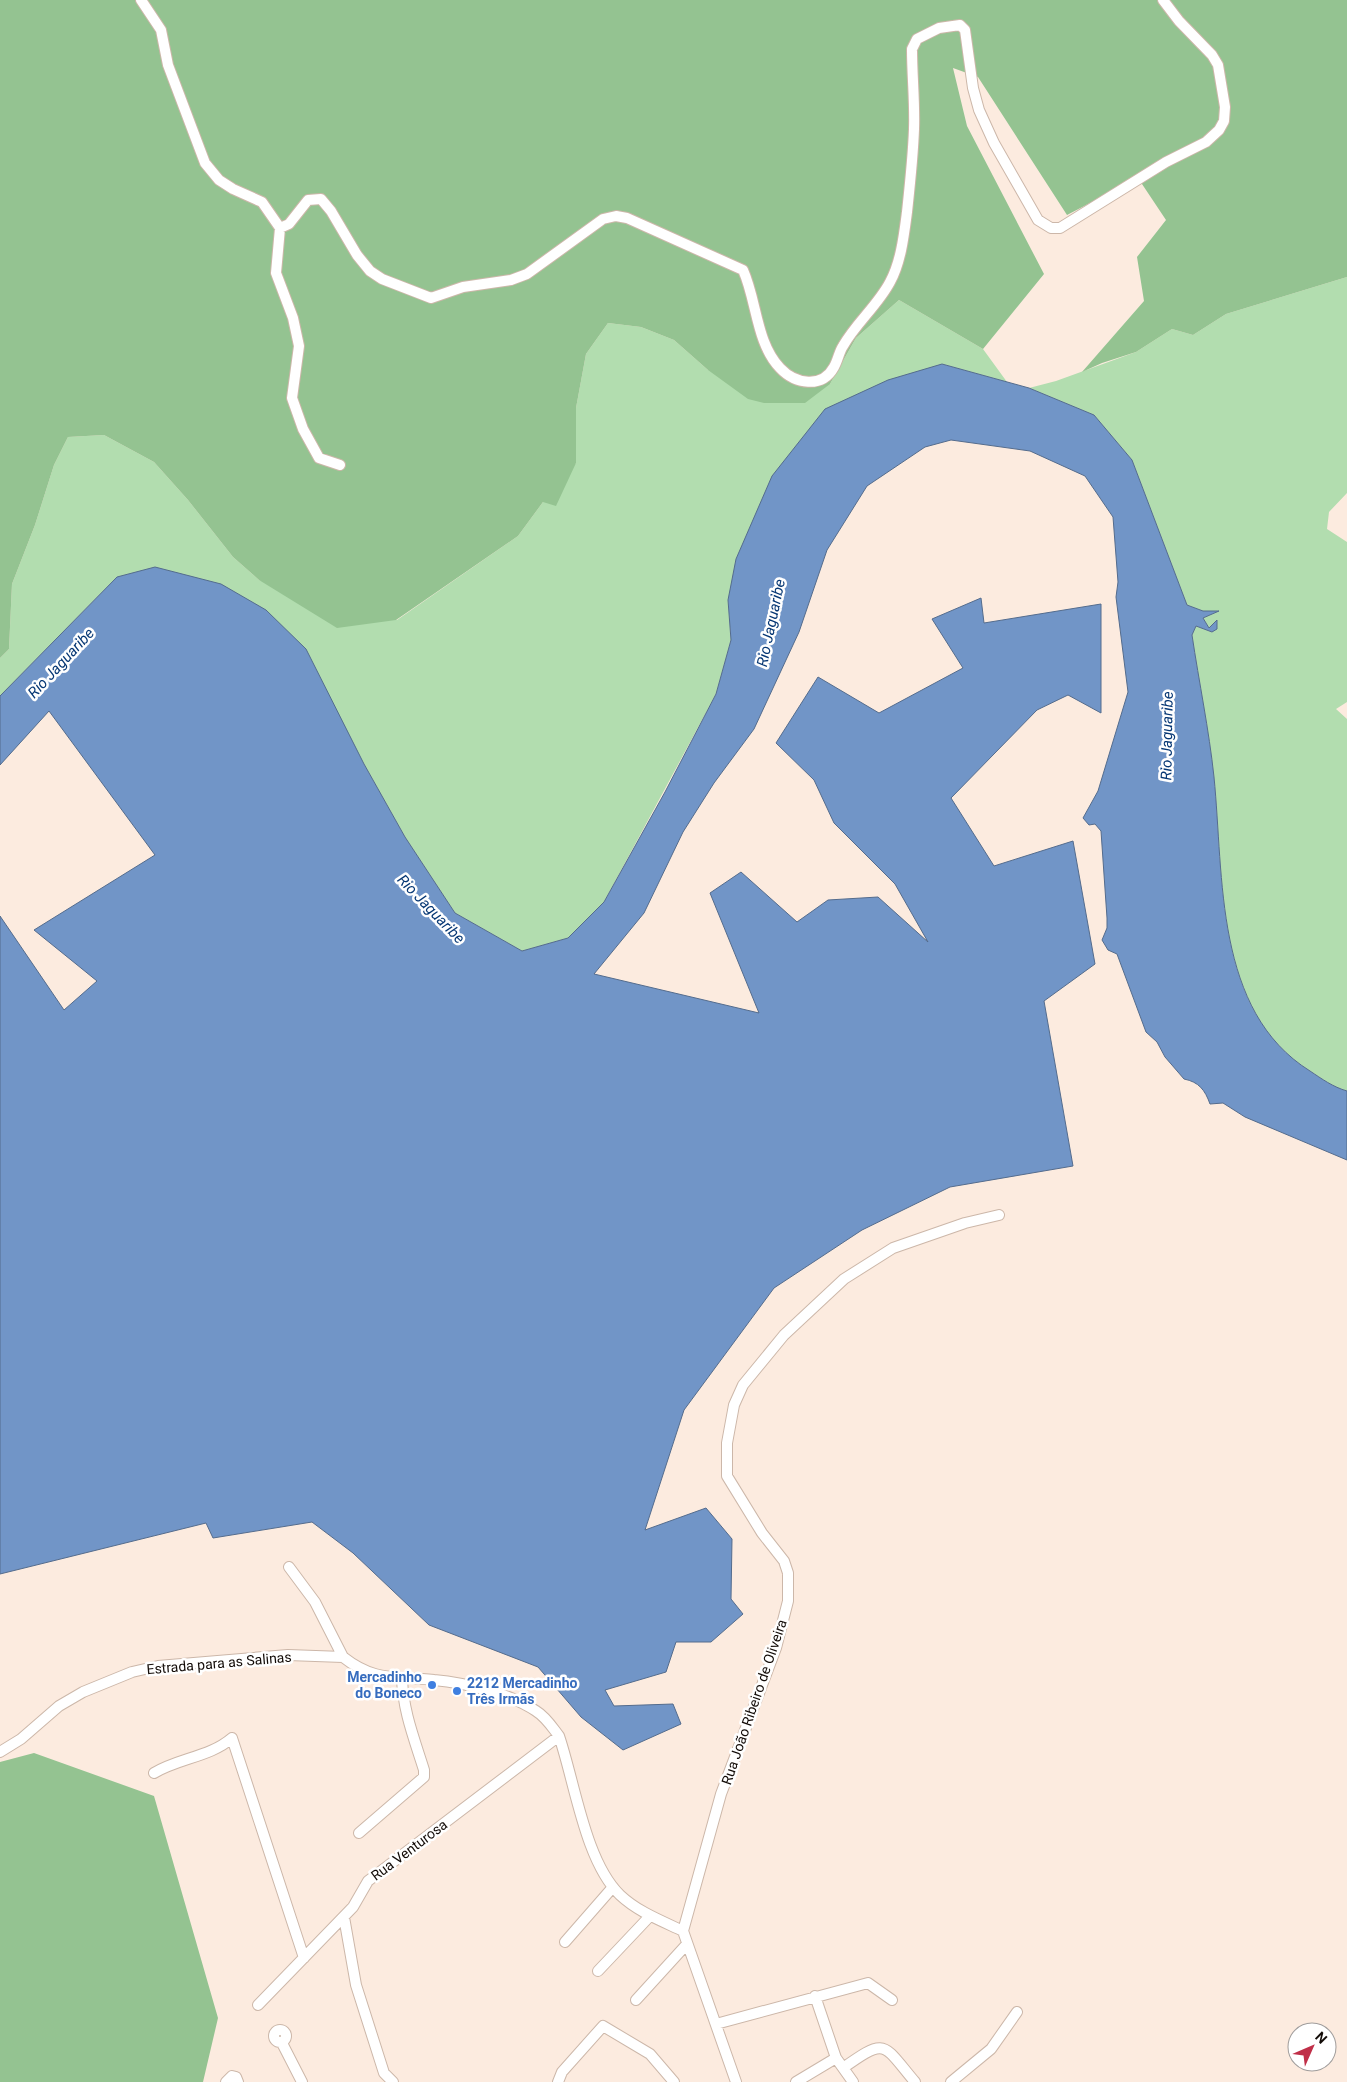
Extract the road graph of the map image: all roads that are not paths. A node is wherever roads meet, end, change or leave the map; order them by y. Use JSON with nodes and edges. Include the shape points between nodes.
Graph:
{"nodes":[{"id":1,"x":141,"y":0,"type":"edge"},
{"id":2,"x":1162,"y":0,"type":"edge"},
{"id":3,"x":280,"y":228,"type":"junction"},
{"id":4,"x":340,"y":465,"type":"dead end"},
{"id":5,"x":1000,"y":1215,"type":"dead end"},
{"id":6,"x":289,"y":1567,"type":"dead end"},
{"id":7,"x":343,"y":1657,"type":"junction"},
{"id":8,"x":402,"y":1678,"type":"junction"},
{"id":9,"x":559,"y":1736,"type":"junction"},
{"id":10,"x":0,"y":1752,"type":"edge"},
{"id":11,"x":154,"y":1773,"type":"dead end"},
{"id":12,"x":358,"y":1833,"type":"dead end"},
{"id":13,"x":613,"y":1887,"type":"junction"},
{"id":14,"x":344,"y":1916,"type":"junction"},
{"id":15,"x":650,"y":1916,"type":"junction"},
{"id":16,"x":683,"y":1931,"type":"junction"},
{"id":17,"x":565,"y":1942,"type":"dead end"},
{"id":18,"x":687,"y":1944,"type":"junction"},
{"id":19,"x":304,"y":1958,"type":"junction"},
{"id":20,"x":598,"y":1971,"type":"dead end"},
{"id":21,"x":815,"y":1996,"type":"junction"},
{"id":22,"x":636,"y":2000,"type":"dead end"},
{"id":23,"x":892,"y":2000,"type":"dead end"},
{"id":24,"x":258,"y":2005,"type":"dead end"},
{"id":25,"x":1017,"y":2012,"type":"dead end"},
{"id":26,"x":716,"y":2024,"type":"junction"},
{"id":27,"x":282,"y":2043,"type":"dead end"},
{"id":28,"x":836,"y":2058,"type":"junction"},
{"id":29,"x":843,"y":2068,"type":"junction"},
{"id":30,"x":799,"y":2081,"type":"edge"},
{"id":31,"x":226,"y":2082,"type":"edge"},
{"id":32,"x":238,"y":2082,"type":"edge"},
{"id":33,"x":302,"y":2082,"type":"edge"},
{"id":34,"x":393,"y":2082,"type":"edge"},
{"id":35,"x":558,"y":2082,"type":"edge"},
{"id":36,"x":674,"y":2082,"type":"edge"},
{"id":37,"x":736,"y":2082,"type":"edge"},
{"id":38,"x":853,"y":2082,"type":"edge"},
{"id":39,"x":915,"y":2082,"type":"edge"},
{"id":40,"x":951,"y":2082,"type":"edge"}],
"edges":[{"from":1,"to":3,"type":"street","via":[[161,30],[168,65],[205,163],[233,189],[262,202]]},
{"from":2,"to":3,"type":"street","via":[[1218,64],[1224,120],[1206,142],[1166,162],[1060,228],[1051,228],[1038,220],[994,143],[973,88],[966,30],[960,25],[951,25],[918,39],[912,49],[912,169],[898,261],[891,281],[858,322],[834,368],[813,382],[802,383],[793,379],[770,355],[743,270],[627,218],[603,219],[527,274],[511,280],[462,287],[431,298],[370,271],[320,199],[308,200],[289,224]]},
{"from":3,"to":4,"type":"street","via":[[276,273],[293,318],[299,346],[292,398],[303,429],[319,458]]},
{"from":5,"to":16,"type":"street","name":"Rua João Ribeiro de Oliveira","via":[[965,1223],[893,1248],[844,1280],[784,1335],[743,1385],[734,1405],[727,1476],[762,1533],[784,1561],[788,1573],[788,1600],[776,1648],[721,1794]]},
{"from":6,"to":7,"type":"street","via":[[315,1602]]},
{"from":7,"to":8,"type":"street","via":[[374,1676]]},
{"from":7,"to":10,"type":"street","name":"Estrada para as Salinas","via":[[288,1655],[158,1666],[132,1672],[83,1692],[59,1706],[21,1739]]},
{"from":8,"to":9,"type":"street","via":[[462,1684],[518,1701],[549,1721]]},
{"from":8,"to":12,"type":"street","via":[[407,1720],[424,1777]]},
{"from":9,"to":13,"type":"street","via":[[594,1854]]},
{"from":9,"to":14,"type":"street","name":"Rua Venturosa","via":[[368,1881]]},
{"from":11,"to":19,"type":"street","via":[[176,1762],[211,1752],[232,1738]]},
{"from":13,"to":15,"type":"street"},
{"from":13,"to":17,"type":"street"},
{"from":14,"to":19,"type":"street","name":"Rua Venturosa"},
{"from":14,"to":34,"type":"street","via":[[356,1985],[384,2073]]},
{"from":15,"to":16,"type":"street"},
{"from":15,"to":20,"type":"street"},
{"from":16,"to":18,"type":"street"},
{"from":18,"to":22,"type":"street"},
{"from":18,"to":26,"type":"street"},
{"from":19,"to":24,"type":"street","name":"Rua Venturosa"},
{"from":21,"to":23,"type":"street","via":[[868,1983]]},
{"from":21,"to":26,"type":"street"},
{"from":21,"to":28,"type":"street"},
{"from":25,"to":40,"type":"street","via":[[991,2049]]},
{"from":26,"to":37,"type":"street"},
{"from":27,"to":33,"type":"street"},
{"from":28,"to":29,"type":"street"},
{"from":28,"to":30,"type":"street"},
{"from":29,"to":38,"type":"street"},
{"from":29,"to":39,"type":"street","via":[[871,2048],[881,2048],[890,2052]]},
{"from":31,"to":32,"type":"street","via":[[232,2076]]},
{"from":35,"to":36,"type":"street","via":[[562,2072],[603,2026],[650,2054]]}]}
